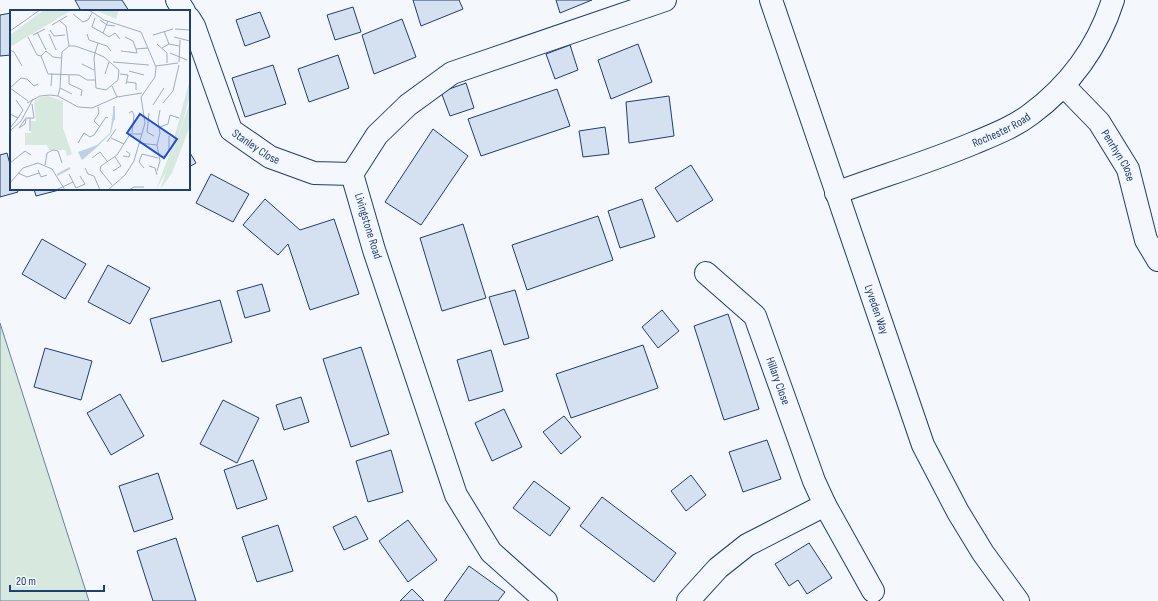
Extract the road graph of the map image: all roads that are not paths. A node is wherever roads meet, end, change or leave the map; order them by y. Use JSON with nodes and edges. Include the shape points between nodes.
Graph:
{"nodes":[{"id":1,"x":177,"y":0,"type":"edge"},
{"id":2,"x":664,"y":0,"type":"edge"},
{"id":3,"x":771,"y":0,"type":"edge"},
{"id":4,"x":1113,"y":0,"type":"edge"},
{"id":5,"x":183,"y":10,"type":"edge"},
{"id":6,"x":190,"y":20,"type":"edge"},
{"id":7,"x":1064,"y":86,"type":"junction"},
{"id":8,"x":352,"y":174,"type":"junction"},
{"id":9,"x":836,"y":193,"type":"junction"},
{"id":10,"x":1152,"y":238,"type":"edge"},
{"id":11,"x":1158,"y":260,"type":"edge"},
{"id":12,"x":706,"y":273,"type":"dead end"},
{"id":13,"x":825,"y":505,"type":"junction"},
{"id":14,"x":873,"y":591,"type":"dead end"},
{"id":15,"x":546,"y":601,"type":"edge"},
{"id":16,"x":688,"y":601,"type":"edge"},
{"id":17,"x":1018,"y":601,"type":"edge"}],
"edges":[{"from":1,"to":5,"type":"street"},
{"from":2,"to":8,"type":"street","via":[[452,73],[408,106],[377,136]]},
{"from":3,"to":9,"type":"street","name":"Lyveden Way"},
{"from":4,"to":7,"type":"street","name":"Rochester Road","via":[[1106,22],[1087,56]]},
{"from":6,"to":8,"type":"street","name":"Stanley Close","via":[[231,130],[278,160],[314,173]]},
{"from":7,"to":9,"type":"street","name":"Rochester Road","via":[[1029,115],[993,135],[949,154]]},
{"from":7,"to":10,"type":"street","name":"Penrhyn Close","via":[[1099,122],[1128,169]]},
{"from":8,"to":15,"type":"street","name":"Livingstone Road","via":[[456,495],[491,552]]},
{"from":9,"to":17,"type":"street","name":"Lyveden Way","via":[[923,445],[958,512]]},
{"from":10,"to":11,"type":"street","name":"Penrhyn Close"},
{"from":12,"to":13,"type":"street","name":"Hillary Close","via":[[755,316]]},
{"from":13,"to":14,"type":"street","name":"Hillary Close"},
{"from":13,"to":16,"type":"street","via":[[747,545],[718,568]]}]}
